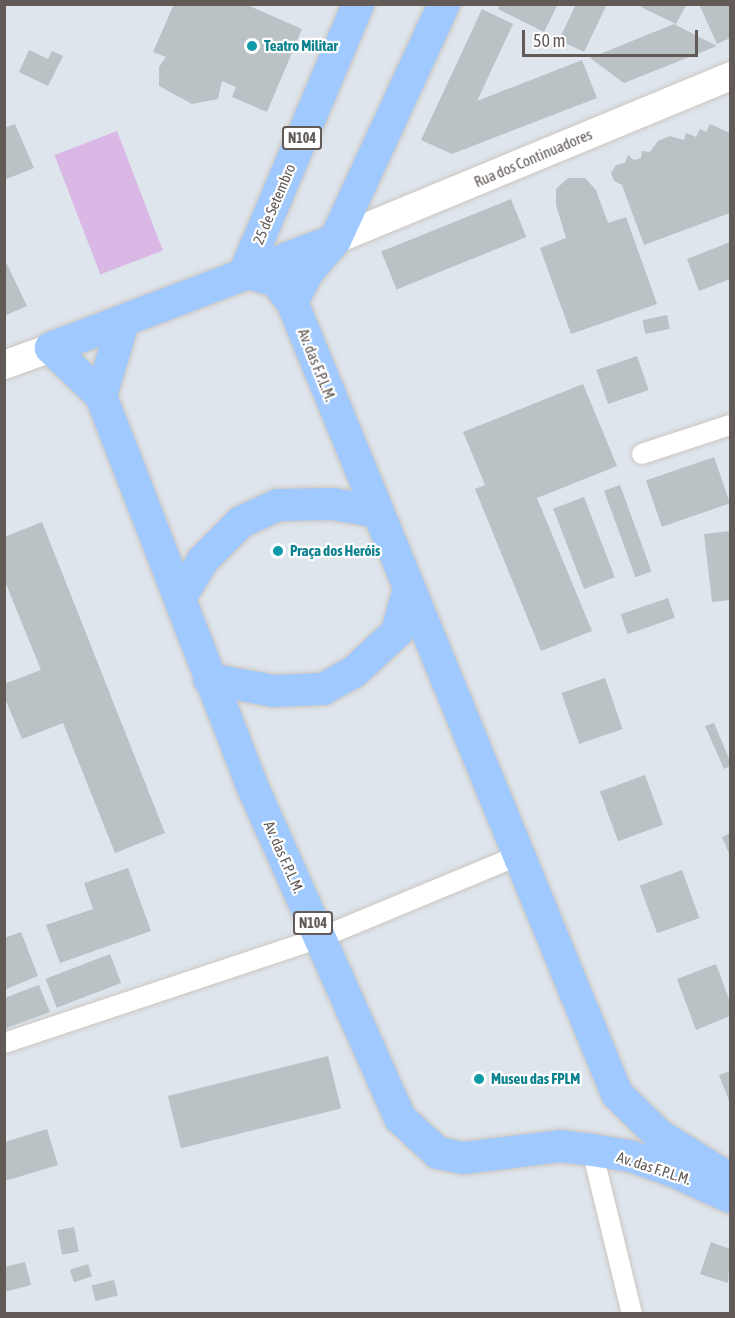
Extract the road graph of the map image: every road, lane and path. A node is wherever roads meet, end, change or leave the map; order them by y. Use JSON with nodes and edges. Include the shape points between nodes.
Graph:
{"nodes":[{"id":1,"x":358,"y":4,"type":"edge"},
{"id":2,"x":444,"y":4,"type":"edge"},
{"id":3,"x":730,"y":76,"type":"edge"},
{"id":4,"x":335,"y":240,"type":"junction"},
{"id":5,"x":246,"y":272,"type":"junction"},
{"id":6,"x":292,"y":302,"type":"junction"},
{"id":7,"x":123,"y":322,"type":"junction"},
{"id":8,"x":51,"y":348,"type":"junction"},
{"id":9,"x":4,"y":365,"type":"edge"},
{"id":10,"x":101,"y":396,"type":"junction"},
{"id":11,"x":730,"y":424,"type":"edge"},
{"id":12,"x":642,"y":454,"type":"dead end"},
{"id":13,"x":378,"y":512,"type":"junction"},
{"id":14,"x":409,"y":588,"type":"junction"},
{"id":15,"x":180,"y":598,"type":"junction"},
{"id":16,"x":209,"y":679,"type":"junction"},
{"id":17,"x":519,"y":855,"type":"junction"},
{"id":18,"x":320,"y":938,"type":"junction"},
{"id":19,"x":4,"y":1043,"type":"edge"},
{"id":20,"x":592,"y":1150,"type":"junction"},
{"id":21,"x":730,"y":1179,"type":"edge"},
{"id":22,"x":730,"y":1197,"type":"edge"},
{"id":23,"x":632,"y":1314,"type":"edge"}],
"edges":[{"from":1,"to":5,"type":"main road","name":"25 de Setembro","number":"N104"},
{"from":2,"to":4,"type":"main road"},
{"from":3,"to":4,"type":"street","name":"Rua dos Continuadores"},
{"from":4,"to":5,"type":"main road"},
{"from":4,"to":6,"type":"main road","via":[[308,272]]},
{"from":5,"to":6,"type":"main road","name":"Av. das F.P.L.M.","via":[[276,281]]},
{"from":5,"to":7,"type":"main road"},
{"from":6,"to":13,"type":"main road","name":"Av. das F.P.L.M."},
{"from":7,"to":8,"type":"main road"},
{"from":7,"to":10,"type":"main road"},
{"from":8,"to":9,"type":"street"},
{"from":8,"to":10,"type":"main road","number":"N104"},
{"from":10,"to":15,"type":"main road","name":"Av. das F.P.L.M.","number":"N104"},
{"from":11,"to":12,"type":"street"},
{"from":13,"to":14,"type":"main road","name":"Av. das F.P.L.M."},
{"from":13,"to":15,"type":"main road","via":[[333,504],[278,506],[241,522],[203,560]]},
{"from":14,"to":16,"type":"main road","via":[[397,632],[354,672],[323,689],[274,691]]},
{"from":14,"to":17,"type":"main road","name":"Av. das F.P.L.M."},
{"from":15,"to":16,"type":"main road","name":"Av. das F.P.L.M.","number":"N104"},
{"from":16,"to":18,"type":"main road","name":"Av. das F.P.L.M.","number":"N104"},
{"from":17,"to":18,"type":"street"},
{"from":17,"to":21,"type":"main road","name":"Av. das F.P.L.M.","via":[[617,1094],[659,1135]]},
{"from":18,"to":19,"type":"street"},
{"from":18,"to":20,"type":"main road","name":"Av. das F.P.L.M.","number":"N104","via":[[400,1118],[438,1153],[464,1158],[560,1146]]},
{"from":20,"to":22,"type":"main road","name":"Av. das F.P.L.M.","number":"N104","via":[[662,1167]]},
{"from":20,"to":23,"type":"street"}]}
